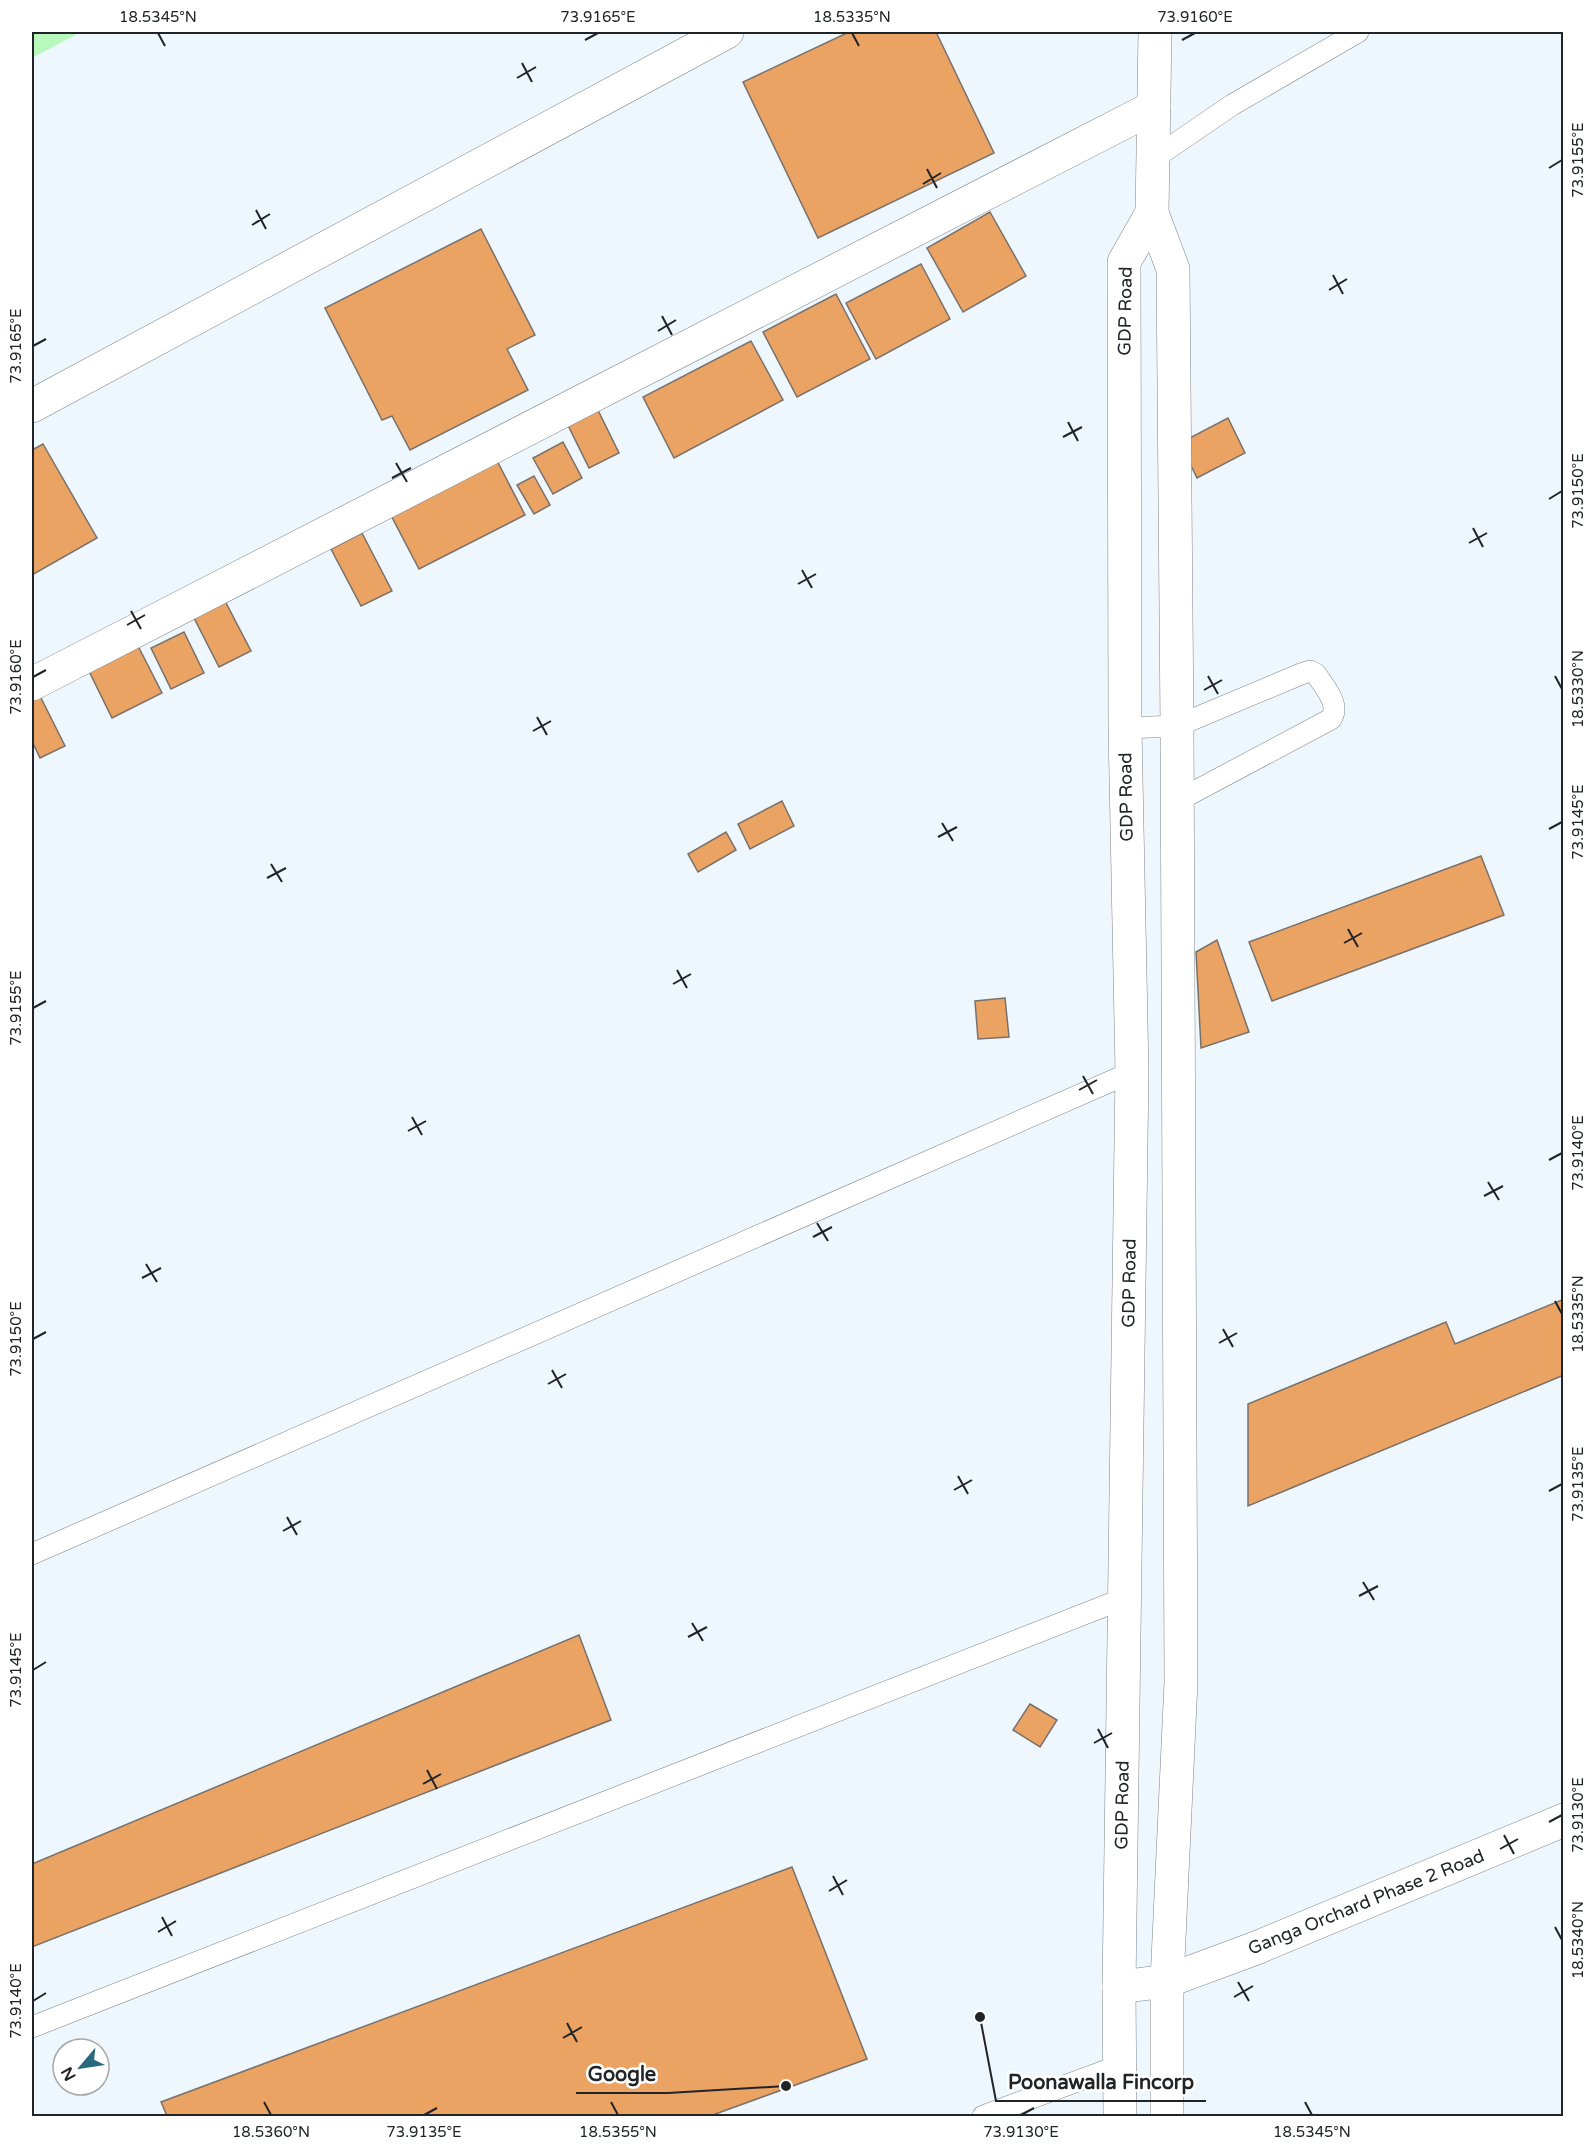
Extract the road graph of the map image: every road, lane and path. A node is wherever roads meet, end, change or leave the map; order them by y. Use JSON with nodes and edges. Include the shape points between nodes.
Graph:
{"nodes":[{"id":1,"x":727,"y":32,"type":"edge"},
{"id":2,"x":1155,"y":32,"type":"edge"},
{"id":3,"x":1358,"y":32,"type":"edge"},
{"id":4,"x":1154,"y":107,"type":"junction"},
{"id":5,"x":1153,"y":159,"type":"junction"},
{"id":6,"x":1152,"y":213,"type":"junction"},
{"id":7,"x":32,"y":406,"type":"edge"},
{"id":8,"x":32,"y":684,"type":"edge"},
{"id":9,"x":1177,"y":726,"type":"junction"},
{"id":10,"x":1125,"y":728,"type":"junction"},
{"id":11,"x":1177,"y":801,"type":"junction"},
{"id":12,"x":1132,"y":1072,"type":"junction"},
{"id":13,"x":32,"y":1554,"type":"edge"},
{"id":14,"x":1125,"y":1598,"type":"junction"},
{"id":15,"x":1563,"y":1820,"type":"edge"},
{"id":16,"x":1167,"y":1981,"type":"junction"},
{"id":17,"x":1119,"y":1987,"type":"junction"},
{"id":18,"x":32,"y":2026,"type":"edge"},
{"id":19,"x":1121,"y":2066,"type":"junction"},
{"id":20,"x":983,"y":2116,"type":"edge"},
{"id":21,"x":1120,"y":2116,"type":"edge"},
{"id":22,"x":1167,"y":2116,"type":"edge"}],
"edges":[{"from":1,"to":7,"type":"main road"},
{"from":2,"to":4,"type":"main road"},
{"from":3,"to":5,"type":"lane","via":[[1232,105]]},
{"from":4,"to":5,"type":"main road"},
{"from":4,"to":8,"type":"main road"},
{"from":5,"to":6,"type":"main road"},
{"from":6,"to":9,"type":"main road","via":[[1173,269]]},
{"from":6,"to":10,"type":"main road","name":"GDP Road","via":[[1124,262]]},
{"from":9,"to":10,"type":"lane"},
{"from":9,"to":11,"type":"main road"},
{"from":9,"to":11,"type":"lane","via":[[1310,672],[1316,674],[1335,705],[1331,719]]},
{"from":10,"to":12,"type":"main road","name":"GDP Road"},
{"from":11,"to":16,"type":"main road","via":[[1181,1682]]},
{"from":12,"to":13,"type":"lane"},
{"from":12,"to":14,"type":"main road","name":"GDP Road"},
{"from":14,"to":17,"type":"main road","name":"GDP Road"},
{"from":14,"to":18,"type":"lane"},
{"from":15,"to":16,"type":"main road","name":"Ganga Orchard Phase 2 Road"},
{"from":16,"to":17,"type":"main road","name":"Ganga Orchard Phase 2 Road"},
{"from":16,"to":22,"type":"main road"},
{"from":17,"to":19,"type":"main road","name":"GDP Road"},
{"from":19,"to":20,"type":"lane"},
{"from":19,"to":21,"type":"main road","name":"GDP Road"}]}
